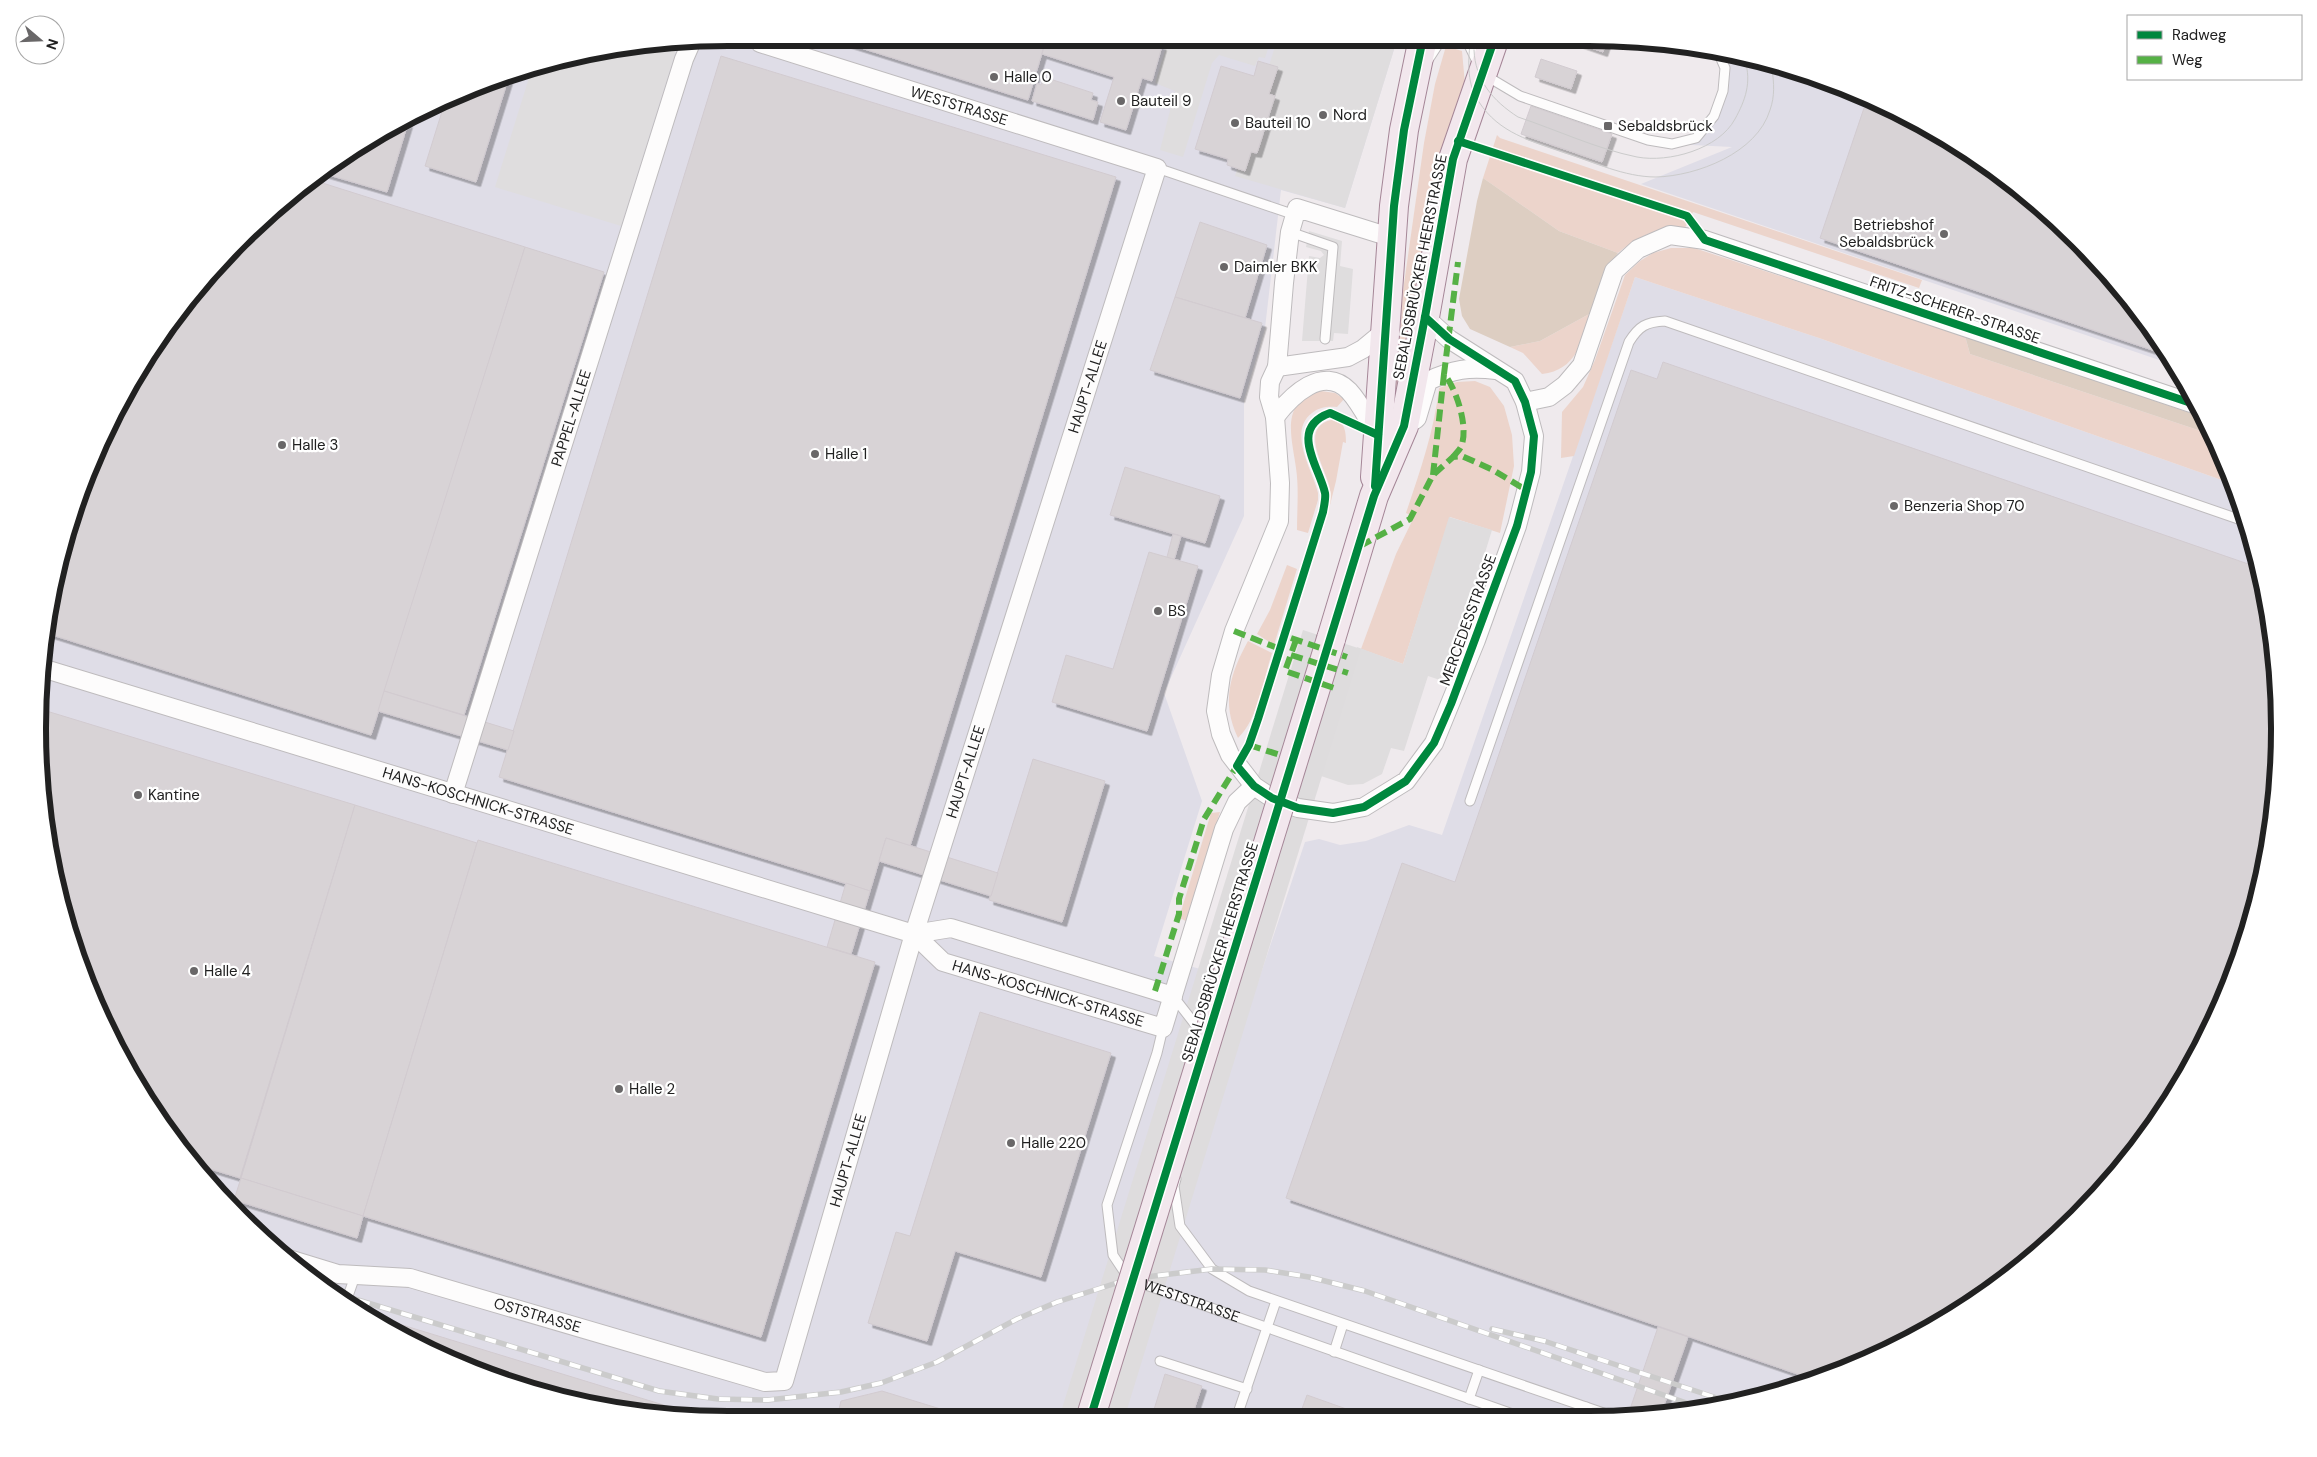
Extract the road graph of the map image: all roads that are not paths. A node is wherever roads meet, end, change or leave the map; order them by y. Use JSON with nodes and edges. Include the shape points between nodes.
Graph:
{"nodes":[{"id":1,"x":766,"y":46,"type":"edge"},
{"id":2,"x":1421,"y":46,"type":"edge"},
{"id":3,"x":1437,"y":46,"type":"edge"},
{"id":4,"x":1469,"y":46,"type":"edge"},
{"id":5,"x":1492,"y":46,"type":"edge"},
{"id":6,"x":689,"y":48,"type":"edge"},
{"id":7,"x":1721,"y":59,"type":"edge"},
{"id":8,"x":1483,"y":74,"type":"junction"},
{"id":9,"x":1413,"y":84,"type":"junction"},
{"id":10,"x":1157,"y":168,"type":"junction"},
{"id":11,"x":1295,"y":215,"type":"junction"},
{"id":12,"x":1290,"y":232,"type":"junction"},
{"id":13,"x":1392,"y":238,"type":"junction"},
{"id":14,"x":1425,"y":317,"type":"junction"},
{"id":15,"x":1386,"y":330,"type":"junction"},
{"id":16,"x":1325,"y":339,"type":"dead end"},
{"id":17,"x":1277,"y":367,"type":"junction"},
{"id":18,"x":1501,"y":371,"type":"junction"},
{"id":19,"x":1525,"y":402,"type":"junction"},
{"id":20,"x":2187,"y":402,"type":"edge"},
{"id":21,"x":1276,"y":417,"type":"junction"},
{"id":22,"x":1404,"y":426,"type":"junction"},
{"id":23,"x":1378,"y":435,"type":"junction"},
{"id":24,"x":1374,"y":496,"type":"junction"},
{"id":25,"x":2238,"y":519,"type":"edge"},
{"id":26,"x":49,"y":670,"type":"edge"},
{"id":27,"x":1254,"y":786,"type":"junction"},
{"id":28,"x":453,"y":794,"type":"junction"},
{"id":29,"x":1470,"y":801,"type":"dead end"},
{"id":30,"x":914,"y":934,"type":"junction"},
{"id":31,"x":1173,"y":996,"type":"junction"},
{"id":32,"x":1163,"y":1028,"type":"junction"},
{"id":33,"x":306,"y":1264,"type":"edge"},
{"id":34,"x":355,"y":1276,"type":"junction"},
{"id":35,"x":348,"y":1295,"type":"edge"},
{"id":36,"x":1276,"y":1300,"type":"junction"},
{"id":37,"x":1343,"y":1324,"type":"junction"},
{"id":38,"x":1267,"y":1328,"type":"junction"},
{"id":39,"x":1334,"y":1352,"type":"junction"},
{"id":40,"x":1160,"y":1361,"type":"dead end"},
{"id":41,"x":1479,"y":1370,"type":"junction"},
{"id":42,"x":784,"y":1381,"type":"joint"},
{"id":43,"x":1246,"y":1389,"type":"junction"},
{"id":44,"x":1469,"y":1399,"type":"junction"},
{"id":45,"x":1586,"y":1407,"type":"junction"},
{"id":46,"x":1093,"y":1411,"type":"edge"},
{"id":47,"x":1239,"y":1411,"type":"edge"},
{"id":48,"x":1504,"y":1411,"type":"edge"},
{"id":49,"x":1585,"y":1411,"type":"edge"},
{"id":50,"x":1597,"y":1411,"type":"edge"}],
"edges":[{"from":1,"to":10,"type":"street","name":"WESTSTRASSE"},
{"from":2,"to":9,"type":"main road","name":"SEBALDSBRÜCKER HEERSTRASSE"},
{"from":3,"to":9,"type":"lane"},
{"from":4,"to":8,"type":"lane"},
{"from":5,"to":8,"type":"main road","name":"SEBALDSBRÜCKER HEERSTRASSE"},
{"from":6,"to":28,"type":"street","name":"PAPPEL-ALLEE"},
{"from":7,"to":8,"type":"lane","via":[[1725,68],[1723,91],[1714,116],[1696,138],[1672,144],[1648,140],[1520,96]]},
{"from":8,"to":14,"type":"main road","name":"SEBALDSBRÜCKER HEERSTRASSE","via":[[1453,159]]},
{"from":9,"to":13,"type":"main road","name":"SEBALDSBRÜCKER HEERSTRASSE","via":[[1404,130]]},
{"from":10,"to":11,"type":"lane"},
{"from":10,"to":30,"type":"street","name":"HAUPT-ALLEE"},
{"from":11,"to":12,"type":"street","name":"MERCEDESSTRASSE"},
{"from":11,"to":13,"type":"street","via":[[1297,208]]},
{"from":12,"to":16,"type":"lane","via":[[1333,247]]},
{"from":12,"to":17,"type":"street","name":"MERCEDESSTRASSE"},
{"from":13,"to":15,"type":"main road","name":"SEBALDSBRÜCKER HEERSTRASSE"},
{"from":14,"to":18,"type":"street","name":"MERCEDESSTRASSE","via":[[1449,339]]},
{"from":14,"to":22,"type":"main road","name":"SEBALDSBRÜCKER HEERSTRASSE"},
{"from":15,"to":17,"type":"street","via":[[1364,349],[1348,357]]},
{"from":15,"to":23,"type":"main road","name":"SEBALDSBRÜCKER HEERSTRASSE"},
{"from":17,"to":21,"type":"street","name":"MERCEDESSTRASSE","via":[[1270,382],[1269,397]]},
{"from":18,"to":19,"type":"street","name":"MERCEDESSTRASSE","via":[[1515,381]]},
{"from":18,"to":22,"type":"street","via":[[1476,368],[1449,371],[1428,381],[1417,418]]},
{"from":19,"to":20,"type":"street","name":"FRITZ-SCHERER-STRASSE","via":[[1549,397],[1565,385],[1582,365],[1614,270],[1638,249],[1670,235],[1705,240]]},
{"from":19,"to":27,"type":"street","name":"MERCEDESSTRASSE","via":[[1534,436],[1532,472],[1517,526],[1476,640],[1434,742],[1406,781],[1364,807],[1333,813],[1298,808],[1272,798]]},
{"from":21,"to":23,"type":"street","via":[[1289,400],[1311,383],[1331,381],[1348,390]]},
{"from":21,"to":27,"type":"street","name":"MERCEDESSTRASSE","via":[[1279,521],[1232,638],[1221,674],[1216,711],[1230,755]]},
{"from":22,"to":24,"type":"main road","name":"SEBALDSBRÜCKER HEERSTRASSE"},
{"from":23,"to":24,"type":"main road","name":"SEBALDSBRÜCKER HEERSTRASSE"},
{"from":24,"to":46,"type":"main road","name":"SEBALDSBRÜCKER HEERSTRASSE","bridge":true},
{"from":25,"to":29,"type":"lane","via":[[1665,320],[1650,322],[1637,329],[1629,342]]},
{"from":26,"to":28,"type":"street","name":"HANS-KOSCHNICK-STRASSE"},
{"from":27,"to":31,"type":"street","via":[[1237,802],[1224,829]]},
{"from":28,"to":30,"type":"street","name":"HANS-KOSCHNICK-STRASSE"},
{"from":30,"to":31,"type":"street","name":"HANS-KOSCHNICK-STRASSE","via":[[951,928]]},
{"from":30,"to":32,"type":"street","name":"HANS-KOSCHNICK-STRASSE","via":[[942,962]]},
{"from":30,"to":42,"type":"street","name":"HAUPT-ALLEE"},
{"from":31,"to":32,"type":"street"},
{"from":31,"to":36,"type":"lane","name":"WESTSTRASSE","via":[[1201,1032],[1174,1186],[1180,1226],[1212,1269],[1249,1291]]},
{"from":32,"to":38,"type":"lane","name":"WESTSTRASSE","via":[[1107,1206],[1113,1255],[1129,1279]]},
{"from":33,"to":34,"type":"street","name":"OSTSTRASSE"},
{"from":34,"to":35,"type":"lane"},
{"from":34,"to":42,"type":"street","name":"OSTSTRASSE","via":[[410,1278],[765,1382]]},
{"from":36,"to":37,"type":"lane","name":"WESTSTRASSE"},
{"from":36,"to":38,"type":"lane"},
{"from":37,"to":39,"type":"lane"},
{"from":37,"to":41,"type":"lane","name":"WESTSTRASSE"},
{"from":38,"to":39,"type":"lane","name":"WESTSTRASSE"},
{"from":38,"to":43,"type":"lane"},
{"from":39,"to":44,"type":"lane","name":"WESTSTRASSE"},
{"from":40,"to":43,"type":"lane"},
{"from":41,"to":44,"type":"lane"},
{"from":41,"to":45,"type":"lane","name":"WESTSTRASSE"},
{"from":43,"to":47,"type":"lane"},
{"from":44,"to":48,"type":"lane","name":"WESTSTRASSE"},
{"from":45,"to":49,"type":"lane"},
{"from":45,"to":50,"type":"lane","name":"WESTSTRASSE"}]}
